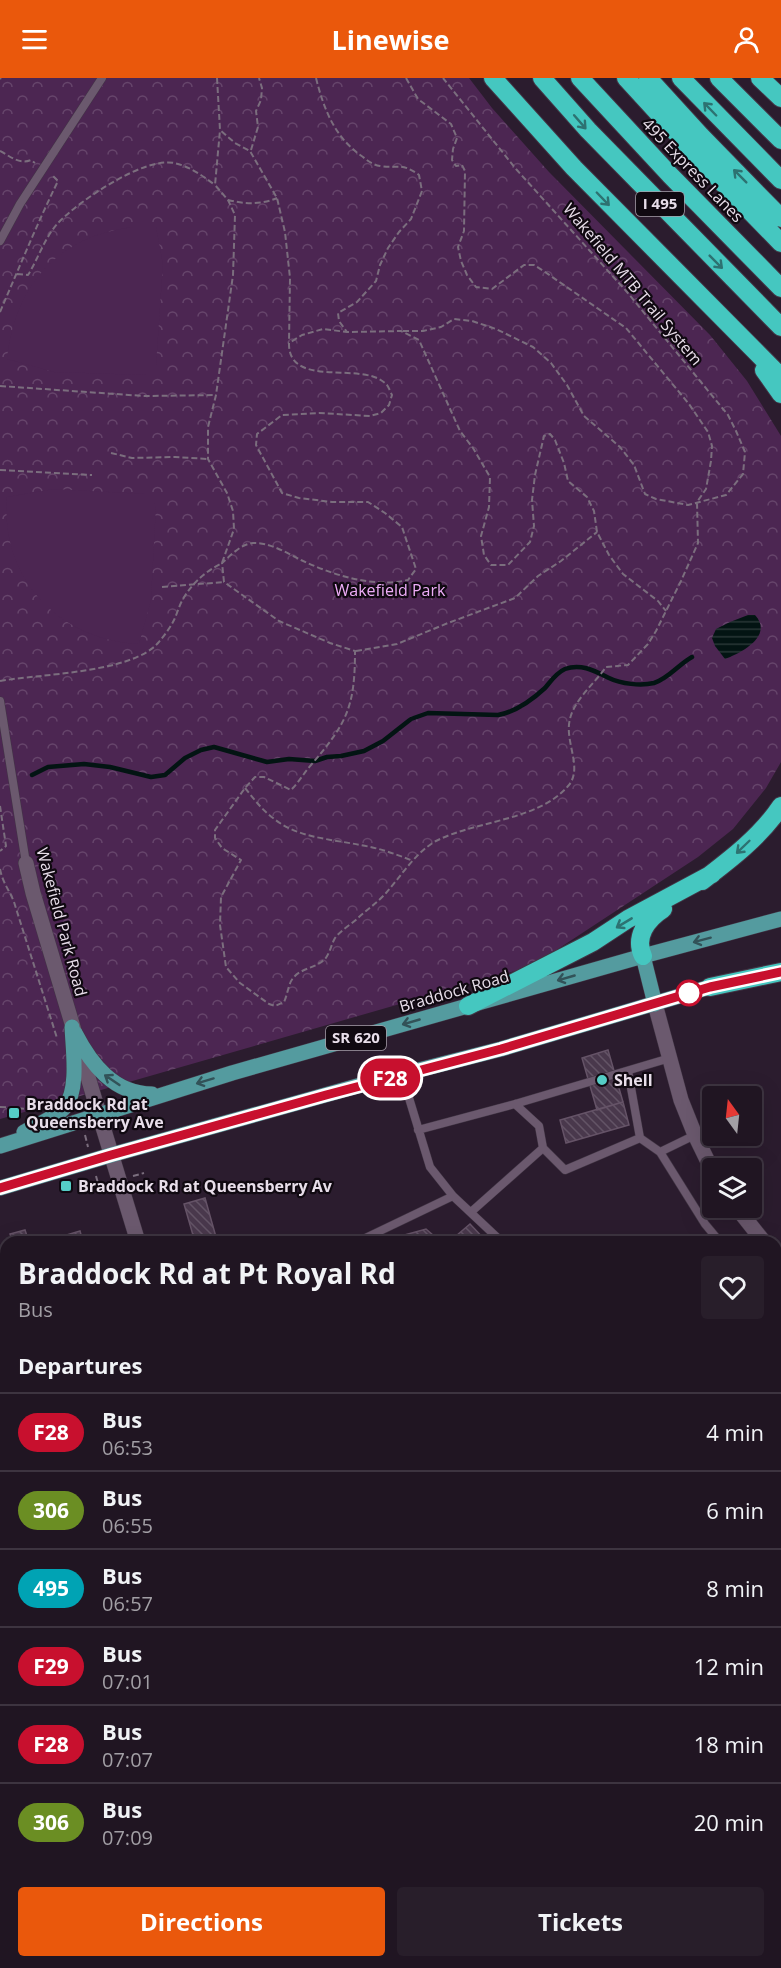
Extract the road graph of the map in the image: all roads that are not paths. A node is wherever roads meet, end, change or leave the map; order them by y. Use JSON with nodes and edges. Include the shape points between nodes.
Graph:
{"nodes":[{"id":1,"x":102,"y":78,"type":"edge"},
{"id":2,"x":493,"y":78,"type":"edge"},
{"id":3,"x":542,"y":78,"type":"edge"},
{"id":4,"x":580,"y":78,"type":"edge"},
{"id":5,"x":626,"y":78,"type":"edge"},
{"id":6,"x":648,"y":78,"type":"edge"},
{"id":7,"x":681,"y":78,"type":"edge"},
{"id":8,"x":719,"y":78,"type":"edge"},
{"id":9,"x":760,"y":78,"type":"edge"},
{"id":10,"x":781,"y":98,"type":"edge"},
{"id":11,"x":781,"y":140,"type":"edge"},
{"id":12,"x":781,"y":180,"type":"edge"},
{"id":13,"x":781,"y":218,"type":"edge"},
{"id":14,"x":0,"y":241,"type":"edge"},
{"id":15,"x":781,"y":243,"type":"edge"},
{"id":16,"x":781,"y":288,"type":"edge"},
{"id":17,"x":704,"y":300,"type":"junction"},
{"id":18,"x":781,"y":327,"type":"edge"},
{"id":19,"x":781,"y":377,"type":"edge"},
{"id":20,"x":781,"y":394,"type":"edge"},
{"id":21,"x":0,"y":701,"type":"edge"},
{"id":22,"x":781,"y":806,"type":"edge"},
{"id":23,"x":26,"y":863,"type":"joint"},
{"id":24,"x":712,"y":874,"type":"junction"},
{"id":25,"x":781,"y":919,"type":"edge"},
{"id":26,"x":643,"y":956,"type":"junction"},
{"id":27,"x":781,"y":966,"type":"edge"},
{"id":28,"x":781,"y":972,"type":"edge"},
{"id":29,"x":710,"y":987,"type":"junction"},
{"id":30,"x":655,"y":1004,"type":"junction"},
{"id":31,"x":468,"y":1006,"type":"junction"},
{"id":32,"x":72,"y":1028,"type":"junction"},
{"id":33,"x":670,"y":1058,"type":"junction"},
{"id":34,"x":627,"y":1071,"type":"junction"},
{"id":35,"x":402,"y":1075,"type":"junction"},
{"id":36,"x":167,"y":1093,"type":"junction"},
{"id":37,"x":515,"y":1104,"type":"junction"},
{"id":38,"x":99,"y":1114,"type":"junction"},
{"id":39,"x":418,"y":1130,"type":"junction"},
{"id":40,"x":695,"y":1135,"type":"junction"},
{"id":41,"x":640,"y":1138,"type":"junction"},
{"id":42,"x":0,"y":1146,"type":"edge"},
{"id":43,"x":543,"y":1148,"type":"junction"},
{"id":44,"x":660,"y":1152,"type":"junction"},
{"id":45,"x":111,"y":1155,"type":"junction"},
{"id":46,"x":706,"y":1158,"type":"edge"},
{"id":47,"x":0,"y":1188,"type":"edge"},
{"id":48,"x":453,"y":1196,"type":"junction"},
{"id":49,"x":471,"y":1212,"type":"junction"},
{"id":50,"x":745,"y":1218,"type":"edge"},
{"id":51,"x":136,"y":1236,"type":"edge"},
{"id":52,"x":370,"y":1236,"type":"edge"},
{"id":53,"x":496,"y":1236,"type":"edge"},
{"id":54,"x":715,"y":1236,"type":"edge"},
{"id":55,"x":759,"y":1236,"type":"edge"}],
"edges":[{"from":1,"to":14,"type":"lane","via":[[42,168]]},
{"from":2,"to":17,"type":"highway","one_way":true,"via":[[574,168]]},
{"from":3,"to":18,"type":"highway","number":"I 495","one_way":true},
{"from":4,"to":16,"type":"highway","name":"495 Express Lanes","number":"I 495"},
{"from":5,"to":15,"type":"highway"},
{"from":13,"to":6,"type":"highway","one_way":true},
{"from":12,"to":7,"type":"highway","one_way":true},
{"from":8,"to":11,"type":"highway"},
{"from":9,"to":10,"type":"highway"},
{"from":17,"to":19,"type":"highway"},
{"from":17,"to":20,"type":"highway"},
{"from":21,"to":23,"type":"lane","name":"Wakefield Park Road"},
{"from":22,"to":24,"type":"highway","one_way":true,"via":[[740,852]]},
{"from":23,"to":32,"type":"street","name":"Wakefield Park Road"},
{"from":24,"to":26,"type":"highway","via":[[651,917],[640,941]]},
{"from":24,"to":31,"type":"highway","one_way":true,"via":[[593,942]]},
{"from":25,"to":26,"type":"main road","name":"Braddock Road","number":"SR 620","one_way":true},
{"from":26,"to":30,"type":"main road"},
{"from":26,"to":31,"type":"main road","name":"Braddock Road","number":"SR 620","one_way":true},
{"from":27,"to":29,"type":"main road"},
{"from":28,"to":29,"type":"highway"},
{"from":29,"to":30,"type":"main road"},
{"from":30,"to":33,"type":"street"},
{"from":30,"to":35,"type":"main road"},
{"from":31,"to":36,"type":"main road","name":"Braddock Road","number":"SR 620","one_way":true},
{"from":36,"to":32,"type":"main road","one_way":true,"via":[[136,1093],[111,1081],[84,1051]]},
{"from":32,"to":38,"type":"street","name":"Wakefield Park Road"},
{"from":32,"to":42,"type":"main road","via":[[74,1074],[64,1108]]},
{"from":33,"to":34,"type":"lane"},
{"from":33,"to":40,"type":"street"},
{"from":34,"to":37,"type":"lane"},
{"from":34,"to":41,"type":"lane"},
{"from":35,"to":39,"type":"lane"},
{"from":35,"to":45,"type":"main road"},
{"from":36,"to":38,"type":"main road","name":"Braddock Road","number":"SR 620"},
{"from":37,"to":39,"type":"lane"},
{"from":37,"to":43,"type":"lane","via":[[539,1126]]},
{"from":38,"to":42,"type":"main road","name":"Braddock Road","number":"SR 620"},
{"from":38,"to":45,"type":"street","name":"Wakefield Park Road"},
{"from":39,"to":48,"type":"lane","via":[[430,1167]]},
{"from":40,"to":44,"type":"lane"},
{"from":40,"to":46,"type":"street"},
{"from":41,"to":43,"type":"lane","via":[[565,1170]]},
{"from":41,"to":44,"type":"lane"},
{"from":43,"to":49,"type":"lane"},
{"from":44,"to":54,"type":"lane"},
{"from":45,"to":47,"type":"main road"},
{"from":45,"to":51,"type":"street","name":"Wakefield Park Road"},
{"from":48,"to":49,"type":"lane"},
{"from":48,"to":52,"type":"lane"},
{"from":49,"to":53,"type":"lane"},
{"from":50,"to":55,"type":"street"}]}
